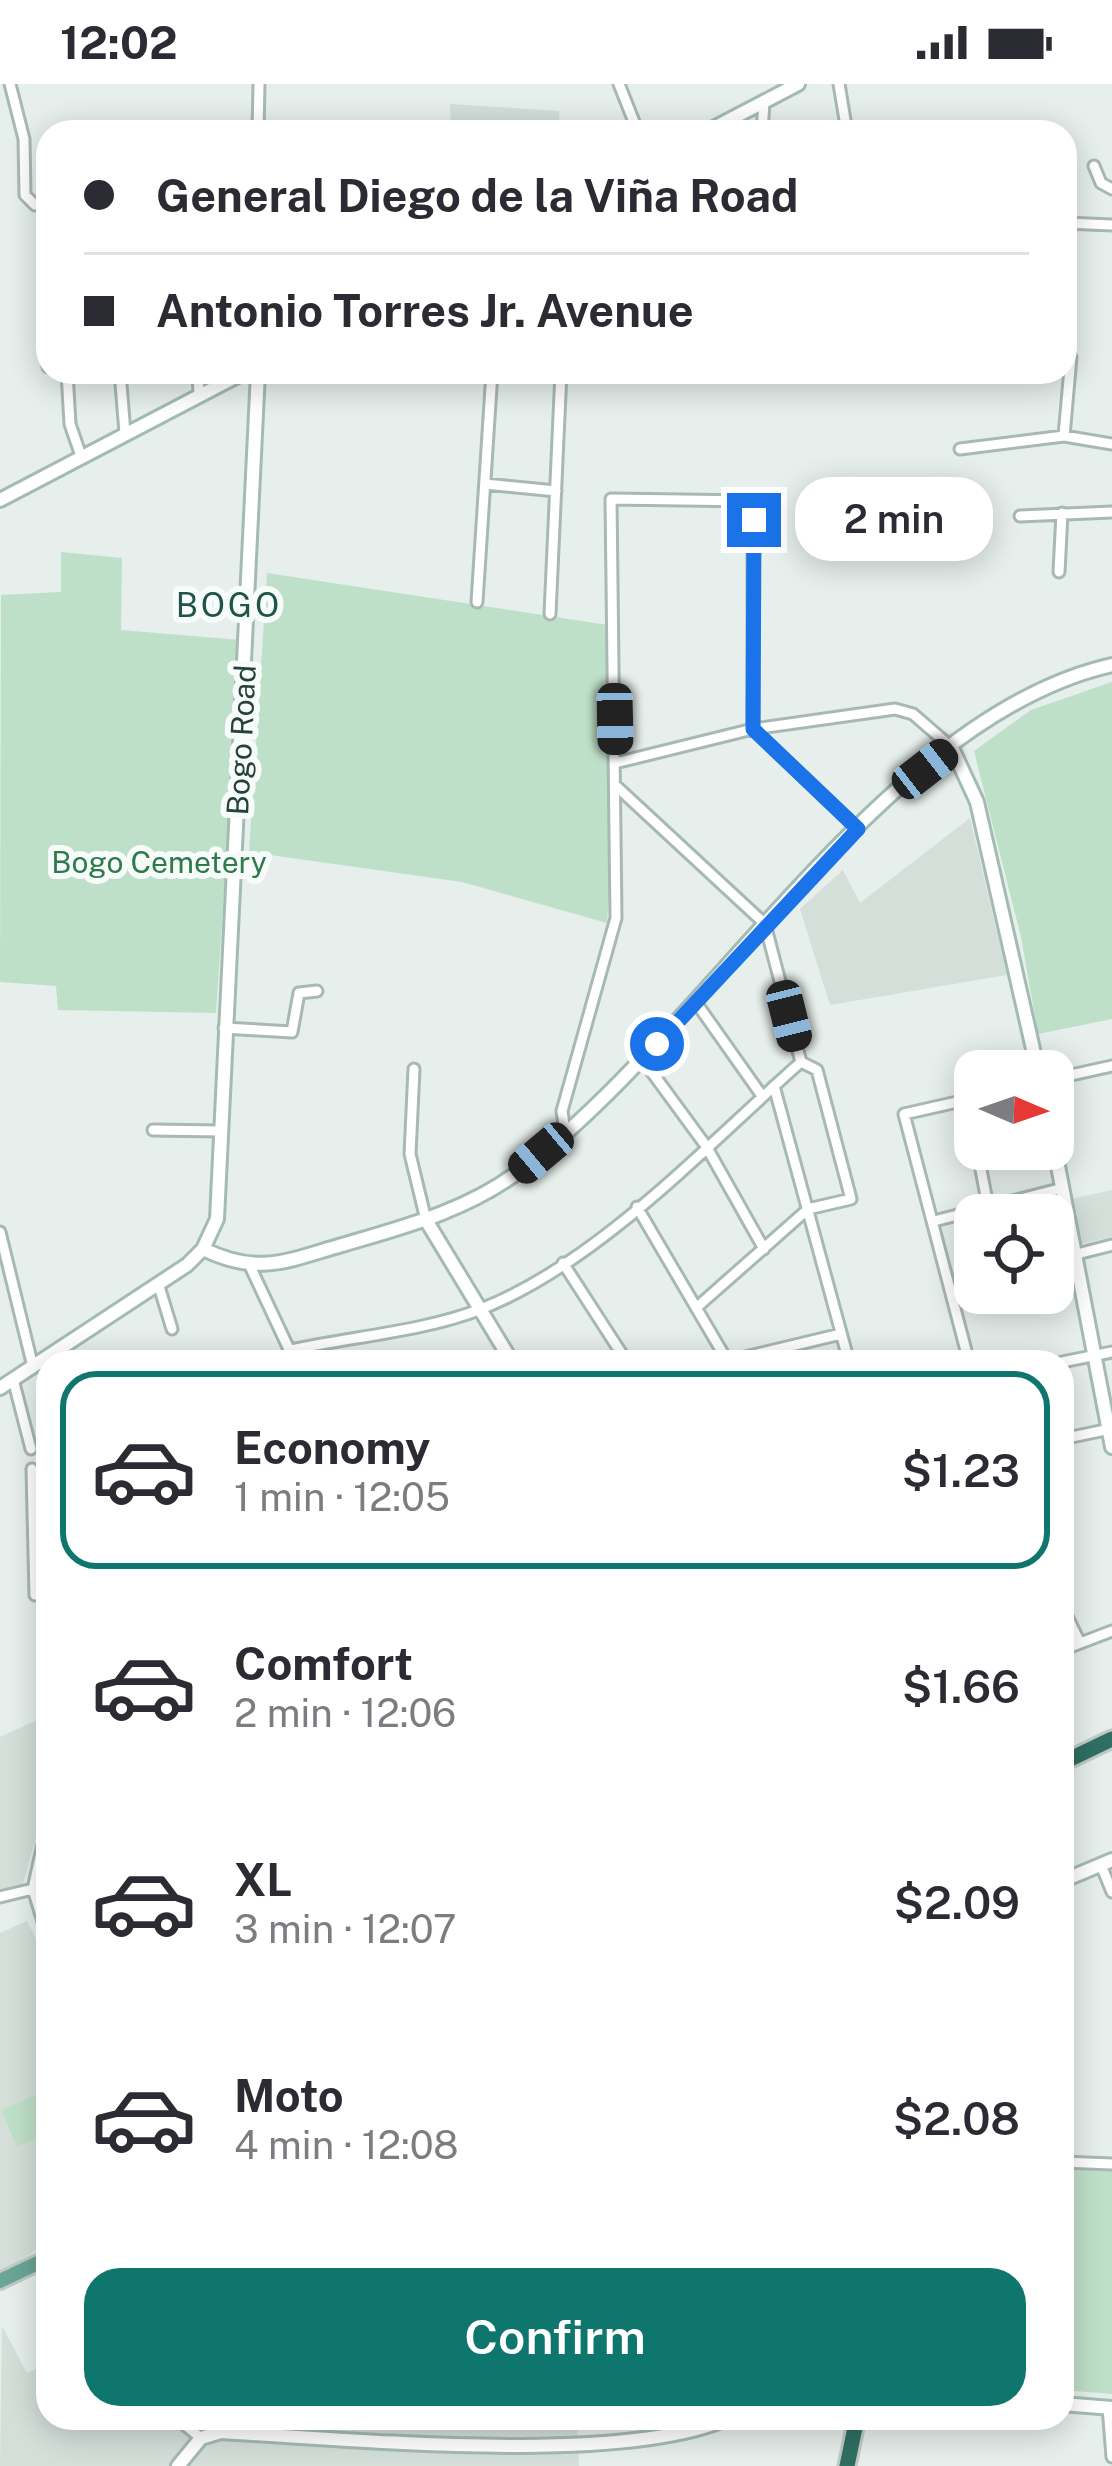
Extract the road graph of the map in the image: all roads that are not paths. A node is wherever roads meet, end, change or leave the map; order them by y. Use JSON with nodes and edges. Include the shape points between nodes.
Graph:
{"nodes":[{"id":1,"x":10,"y":84,"type":"edge"},
{"id":2,"x":259,"y":84,"type":"edge"},
{"id":3,"x":619,"y":84,"type":"edge"},
{"id":4,"x":798,"y":84,"type":"edge"},
{"id":5,"x":839,"y":84,"type":"edge"},
{"id":6,"x":764,"y":102,"type":"junction"},
{"id":7,"x":258,"y":120,"type":"edge"},
{"id":8,"x":633,"y":120,"type":"edge"},
{"id":9,"x":729,"y":120,"type":"edge"},
{"id":10,"x":763,"y":120,"type":"edge"},
{"id":11,"x":845,"y":120,"type":"edge"},
{"id":12,"x":1094,"y":166,"type":"dead end"},
{"id":13,"x":1112,"y":189,"type":"edge"},
{"id":14,"x":36,"y":205,"type":"edge"},
{"id":15,"x":1077,"y":224,"type":"edge"},
{"id":16,"x":1112,"y":225,"type":"edge"},
{"id":17,"x":68,"y":384,"type":"edge"},
{"id":18,"x":121,"y":384,"type":"edge"},
{"id":19,"x":199,"y":384,"type":"edge"},
{"id":20,"x":221,"y":384,"type":"edge"},
{"id":21,"x":257,"y":384,"type":"edge"},
{"id":22,"x":491,"y":384,"type":"edge"},
{"id":23,"x":560,"y":384,"type":"edge"},
{"id":24,"x":1069,"y":384,"type":"edge"},
{"id":25,"x":199,"y":395,"type":"junction"},
{"id":26,"x":125,"y":434,"type":"junction"},
{"id":27,"x":1064,"y":436,"type":"junction"},
{"id":28,"x":1112,"y":444,"type":"edge"},
{"id":29,"x":960,"y":449,"type":"dead end"},
{"id":30,"x":81,"y":456,"type":"junction"},
{"id":31,"x":485,"y":484,"type":"junction"},
{"id":32,"x":556,"y":491,"type":"junction"},
{"id":33,"x":0,"y":500,"type":"edge"},
{"id":34,"x":1112,"y":512,"type":"edge"},
{"id":35,"x":1062,"y":513,"type":"junction"},
{"id":36,"x":1020,"y":516,"type":"dead end"},
{"id":37,"x":1060,"y":572,"type":"dead end"},
{"id":38,"x":477,"y":602,"type":"dead end"},
{"id":39,"x":550,"y":614,"type":"dead end"},
{"id":40,"x":1112,"y":665,"type":"edge"},
{"id":41,"x":753,"y":729,"type":"junction"},
{"id":42,"x":952,"y":748,"type":"junction"},
{"id":43,"x":615,"y":763,"type":"junction"},
{"id":44,"x":615,"y":785,"type":"junction"},
{"id":45,"x":858,"y":829,"type":"junction"},
{"id":46,"x":765,"y":924,"type":"junction"},
{"id":47,"x":317,"y":991,"type":"dead end"},
{"id":48,"x":694,"y":1001,"type":"junction"},
{"id":49,"x":224,"y":1028,"type":"junction"},
{"id":50,"x":1033,"y":1050,"type":"edge"},
{"id":51,"x":643,"y":1060,"type":"junction"},
{"id":52,"x":801,"y":1063,"type":"junction"},
{"id":53,"x":1112,"y":1066,"type":"edge"},
{"id":54,"x":414,"y":1069,"type":"dead end"},
{"id":55,"x":1074,"y":1074,"type":"edge"},
{"id":56,"x":774,"y":1086,"type":"junction"},
{"id":57,"x":762,"y":1096,"type":"junction"},
{"id":58,"x":954,"y":1103,"type":"edge"},
{"id":59,"x":153,"y":1130,"type":"dead end"},
{"id":60,"x":221,"y":1131,"type":"junction"},
{"id":61,"x":565,"y":1132,"type":"junction"},
{"id":62,"x":706,"y":1146,"type":"junction"},
{"id":63,"x":1059,"y":1170,"type":"edge"},
{"id":64,"x":1063,"y":1188,"type":"junction"},
{"id":65,"x":1038,"y":1194,"type":"edge"},
{"id":66,"x":637,"y":1208,"type":"junction"},
{"id":67,"x":808,"y":1209,"type":"junction"},
{"id":68,"x":954,"y":1215,"type":"edge"},
{"id":69,"x":426,"y":1220,"type":"junction"},
{"id":70,"x":934,"y":1221,"type":"junction"},
{"id":71,"x":0,"y":1232,"type":"edge"},
{"id":72,"x":1112,"y":1245,"type":"edge"},
{"id":73,"x":764,"y":1249,"type":"junction"},
{"id":74,"x":203,"y":1250,"type":"junction"},
{"id":75,"x":1077,"y":1254,"type":"junction"},
{"id":76,"x":563,"y":1263,"type":"junction"},
{"id":77,"x":250,"y":1266,"type":"junction"},
{"id":78,"x":158,"y":1283,"type":"junction"},
{"id":79,"x":696,"y":1308,"type":"junction"},
{"id":80,"x":480,"y":1310,"type":"junction"},
{"id":81,"x":172,"y":1329,"type":"dead end"},
{"id":82,"x":842,"y":1334,"type":"junction"},
{"id":83,"x":57,"y":1350,"type":"edge"},
{"id":84,"x":290,"y":1350,"type":"edge"},
{"id":85,"x":317,"y":1350,"type":"edge"},
{"id":86,"x":505,"y":1350,"type":"edge"},
{"id":87,"x":619,"y":1350,"type":"edge"},
{"id":88,"x":721,"y":1350,"type":"edge"},
{"id":89,"x":777,"y":1350,"type":"edge"},
{"id":90,"x":846,"y":1350,"type":"edge"},
{"id":91,"x":966,"y":1350,"type":"edge"},
{"id":92,"x":1112,"y":1352,"type":"edge"},
{"id":93,"x":1095,"y":1356,"type":"junction"},
{"id":94,"x":1074,"y":1360,"type":"edge"},
{"id":95,"x":36,"y":1364,"type":"edge"},
{"id":96,"x":33,"y":1366,"type":"junction"},
{"id":97,"x":13,"y":1379,"type":"junction"},
{"id":98,"x":0,"y":1388,"type":"edge"},
{"id":99,"x":1110,"y":1429,"type":"edge"},
{"id":100,"x":1074,"y":1436,"type":"edge"},
{"id":101,"x":1112,"y":1447,"type":"edge"},
{"id":102,"x":32,"y":1449,"type":"dead end"},
{"id":103,"x":32,"y":1469,"type":"dead end"},
{"id":104,"x":36,"y":1595,"type":"edge"},
{"id":105,"x":1074,"y":1631,"type":"edge"},
{"id":106,"x":1112,"y":1631,"type":"edge"},
{"id":107,"x":1080,"y":1643,"type":"junction"},
{"id":108,"x":1074,"y":1645,"type":"edge"},
{"id":109,"x":1112,"y":1739,"type":"edge"},
{"id":110,"x":1074,"y":1757,"type":"edge"},
{"id":111,"x":1106,"y":1862,"type":"edge"},
{"id":112,"x":36,"y":1872,"type":"edge"},
{"id":113,"x":1074,"y":1876,"type":"edge"},
{"id":114,"x":32,"y":1889,"type":"junction"},
{"id":115,"x":1112,"y":1892,"type":"edge"},
{"id":116,"x":0,"y":1898,"type":"edge"},
{"id":117,"x":36,"y":1901,"type":"edge"},
{"id":118,"x":1074,"y":2162,"type":"edge"},
{"id":119,"x":1112,"y":2164,"type":"edge"},
{"id":120,"x":36,"y":2264,"type":"edge"},
{"id":121,"x":0,"y":2282,"type":"edge"},
{"id":122,"x":1074,"y":2405,"type":"edge"},
{"id":123,"x":1110,"y":2407,"type":"edge"},
{"id":124,"x":190,"y":2430,"type":"edge"},
{"id":125,"x":699,"y":2430,"type":"edge"},
{"id":126,"x":854,"y":2430,"type":"edge"},
{"id":127,"x":200,"y":2438,"type":"junction"},
{"id":128,"x":1112,"y":2457,"type":"edge"},
{"id":129,"x":178,"y":2466,"type":"edge"},
{"id":130,"x":847,"y":2466,"type":"edge"}],
"edges":[{"from":1,"to":14,"type":"street","via":[[24,139],[26,195]]},
{"from":2,"to":7,"type":"street"},
{"from":3,"to":8,"type":"street"},
{"from":4,"to":6,"type":"street"},
{"from":5,"to":11,"type":"street"},
{"from":6,"to":9,"type":"street"},
{"from":6,"to":10,"type":"street"},
{"from":12,"to":13,"type":"street"},
{"from":15,"to":16,"type":"street"},
{"from":17,"to":30,"type":"street"},
{"from":18,"to":26,"type":"street"},
{"from":19,"to":25,"type":"street"},
{"from":20,"to":25,"type":"street"},
{"from":21,"to":49,"type":"street","name":"Bogo Road"},
{"from":22,"to":31,"type":"street"},
{"from":23,"to":32,"type":"street"},
{"from":24,"to":27,"type":"street"},
{"from":25,"to":26,"type":"street"},
{"from":26,"to":30,"type":"street"},
{"from":27,"to":28,"type":"street"},
{"from":27,"to":29,"type":"street"},
{"from":30,"to":33,"type":"street"},
{"from":31,"to":32,"type":"street"},
{"from":31,"to":38,"type":"street"},
{"from":32,"to":39,"type":"street"},
{"from":34,"to":35,"type":"street"},
{"from":35,"to":36,"type":"street"},
{"from":35,"to":37,"type":"street"},
{"from":40,"to":42,"type":"street","via":[[1014,703]]},
{"from":41,"to":42,"type":"street","via":[[895,709],[913,714]]},
{"from":41,"to":43,"type":"street"},
{"from":41,"to":43,"type":"street","via":[[753,501],[611,499]]},
{"from":41,"to":45,"type":"street"},
{"from":42,"to":45,"type":"street"},
{"from":42,"to":50,"type":"street","via":[[977,802]]},
{"from":43,"to":44,"type":"street"},
{"from":44,"to":46,"type":"street"},
{"from":44,"to":61,"type":"street","via":[[616,918],[562,1111]]},
{"from":45,"to":46,"type":"street"},
{"from":46,"to":48,"type":"street"},
{"from":46,"to":52,"type":"street"},
{"from":47,"to":49,"type":"street","via":[[298,992],[292,1031]]},
{"from":48,"to":51,"type":"street"},
{"from":48,"to":57,"type":"street"},
{"from":49,"to":60,"type":"street","name":"Bogo Road"},
{"from":51,"to":61,"type":"street"},
{"from":51,"to":62,"type":"street"},
{"from":52,"to":56,"type":"street"},
{"from":52,"to":67,"type":"street","via":[[818,1070],[851,1199]]},
{"from":53,"to":55,"type":"street"},
{"from":54,"to":69,"type":"street","via":[[410,1154]]},
{"from":56,"to":57,"type":"street"},
{"from":56,"to":67,"type":"street"},
{"from":57,"to":62,"type":"street"},
{"from":58,"to":70,"type":"street","via":[[904,1114]]},
{"from":59,"to":60,"type":"street"},
{"from":60,"to":74,"type":"street","name":"Bogo Road","via":[[217,1219]]},
{"from":61,"to":69,"type":"street","via":[[517,1173]]},
{"from":62,"to":66,"type":"street"},
{"from":62,"to":73,"type":"street"},
{"from":63,"to":64,"type":"street"},
{"from":64,"to":65,"type":"street"},
{"from":64,"to":75,"type":"street"},
{"from":66,"to":76,"type":"street"},
{"from":66,"to":79,"type":"street"},
{"from":67,"to":73,"type":"street"},
{"from":67,"to":82,"type":"street"},
{"from":68,"to":70,"type":"street"},
{"from":69,"to":77,"type":"street"},
{"from":69,"to":80,"type":"street"},
{"from":70,"to":91,"type":"street"},
{"from":71,"to":96,"type":"street"},
{"from":72,"to":75,"type":"street"},
{"from":73,"to":79,"type":"street"},
{"from":74,"to":77,"type":"street"},
{"from":74,"to":78,"type":"street"},
{"from":75,"to":93,"type":"street"},
{"from":76,"to":80,"type":"street"},
{"from":76,"to":87,"type":"street"},
{"from":77,"to":84,"type":"street"},
{"from":78,"to":81,"type":"street"},
{"from":78,"to":83,"type":"street"},
{"from":79,"to":88,"type":"street"},
{"from":80,"to":85,"type":"street"},
{"from":80,"to":86,"type":"street"},
{"from":82,"to":89,"type":"street"},
{"from":82,"to":90,"type":"street"},
{"from":92,"to":93,"type":"street"},
{"from":93,"to":94,"type":"street"},
{"from":93,"to":99,"type":"street"},
{"from":95,"to":96,"type":"street"},
{"from":96,"to":97,"type":"street"},
{"from":97,"to":98,"type":"street"},
{"from":97,"to":102,"type":"street"},
{"from":99,"to":100,"type":"street"},
{"from":99,"to":101,"type":"street"},
{"from":103,"to":104,"type":"street"},
{"from":105,"to":107,"type":"street"},
{"from":106,"to":107,"type":"street"},
{"from":107,"to":108,"type":"street"},
{"from":109,"to":110,"type":"highway"},
{"from":111,"to":113,"type":"street"},
{"from":111,"to":115,"type":"street"},
{"from":112,"to":114,"type":"street"},
{"from":114,"to":116,"type":"street"},
{"from":114,"to":117,"type":"street"},
{"from":118,"to":119,"type":"street"},
{"from":120,"to":121,"type":"main road"},
{"from":122,"to":123,"type":"street"},
{"from":123,"to":128,"type":"street"},
{"from":124,"to":127,"type":"street"},
{"from":125,"to":127,"type":"street","via":[[632,2443],[221,2432]]},
{"from":126,"to":130,"type":"highway"},
{"from":127,"to":129,"type":"street"}]}
